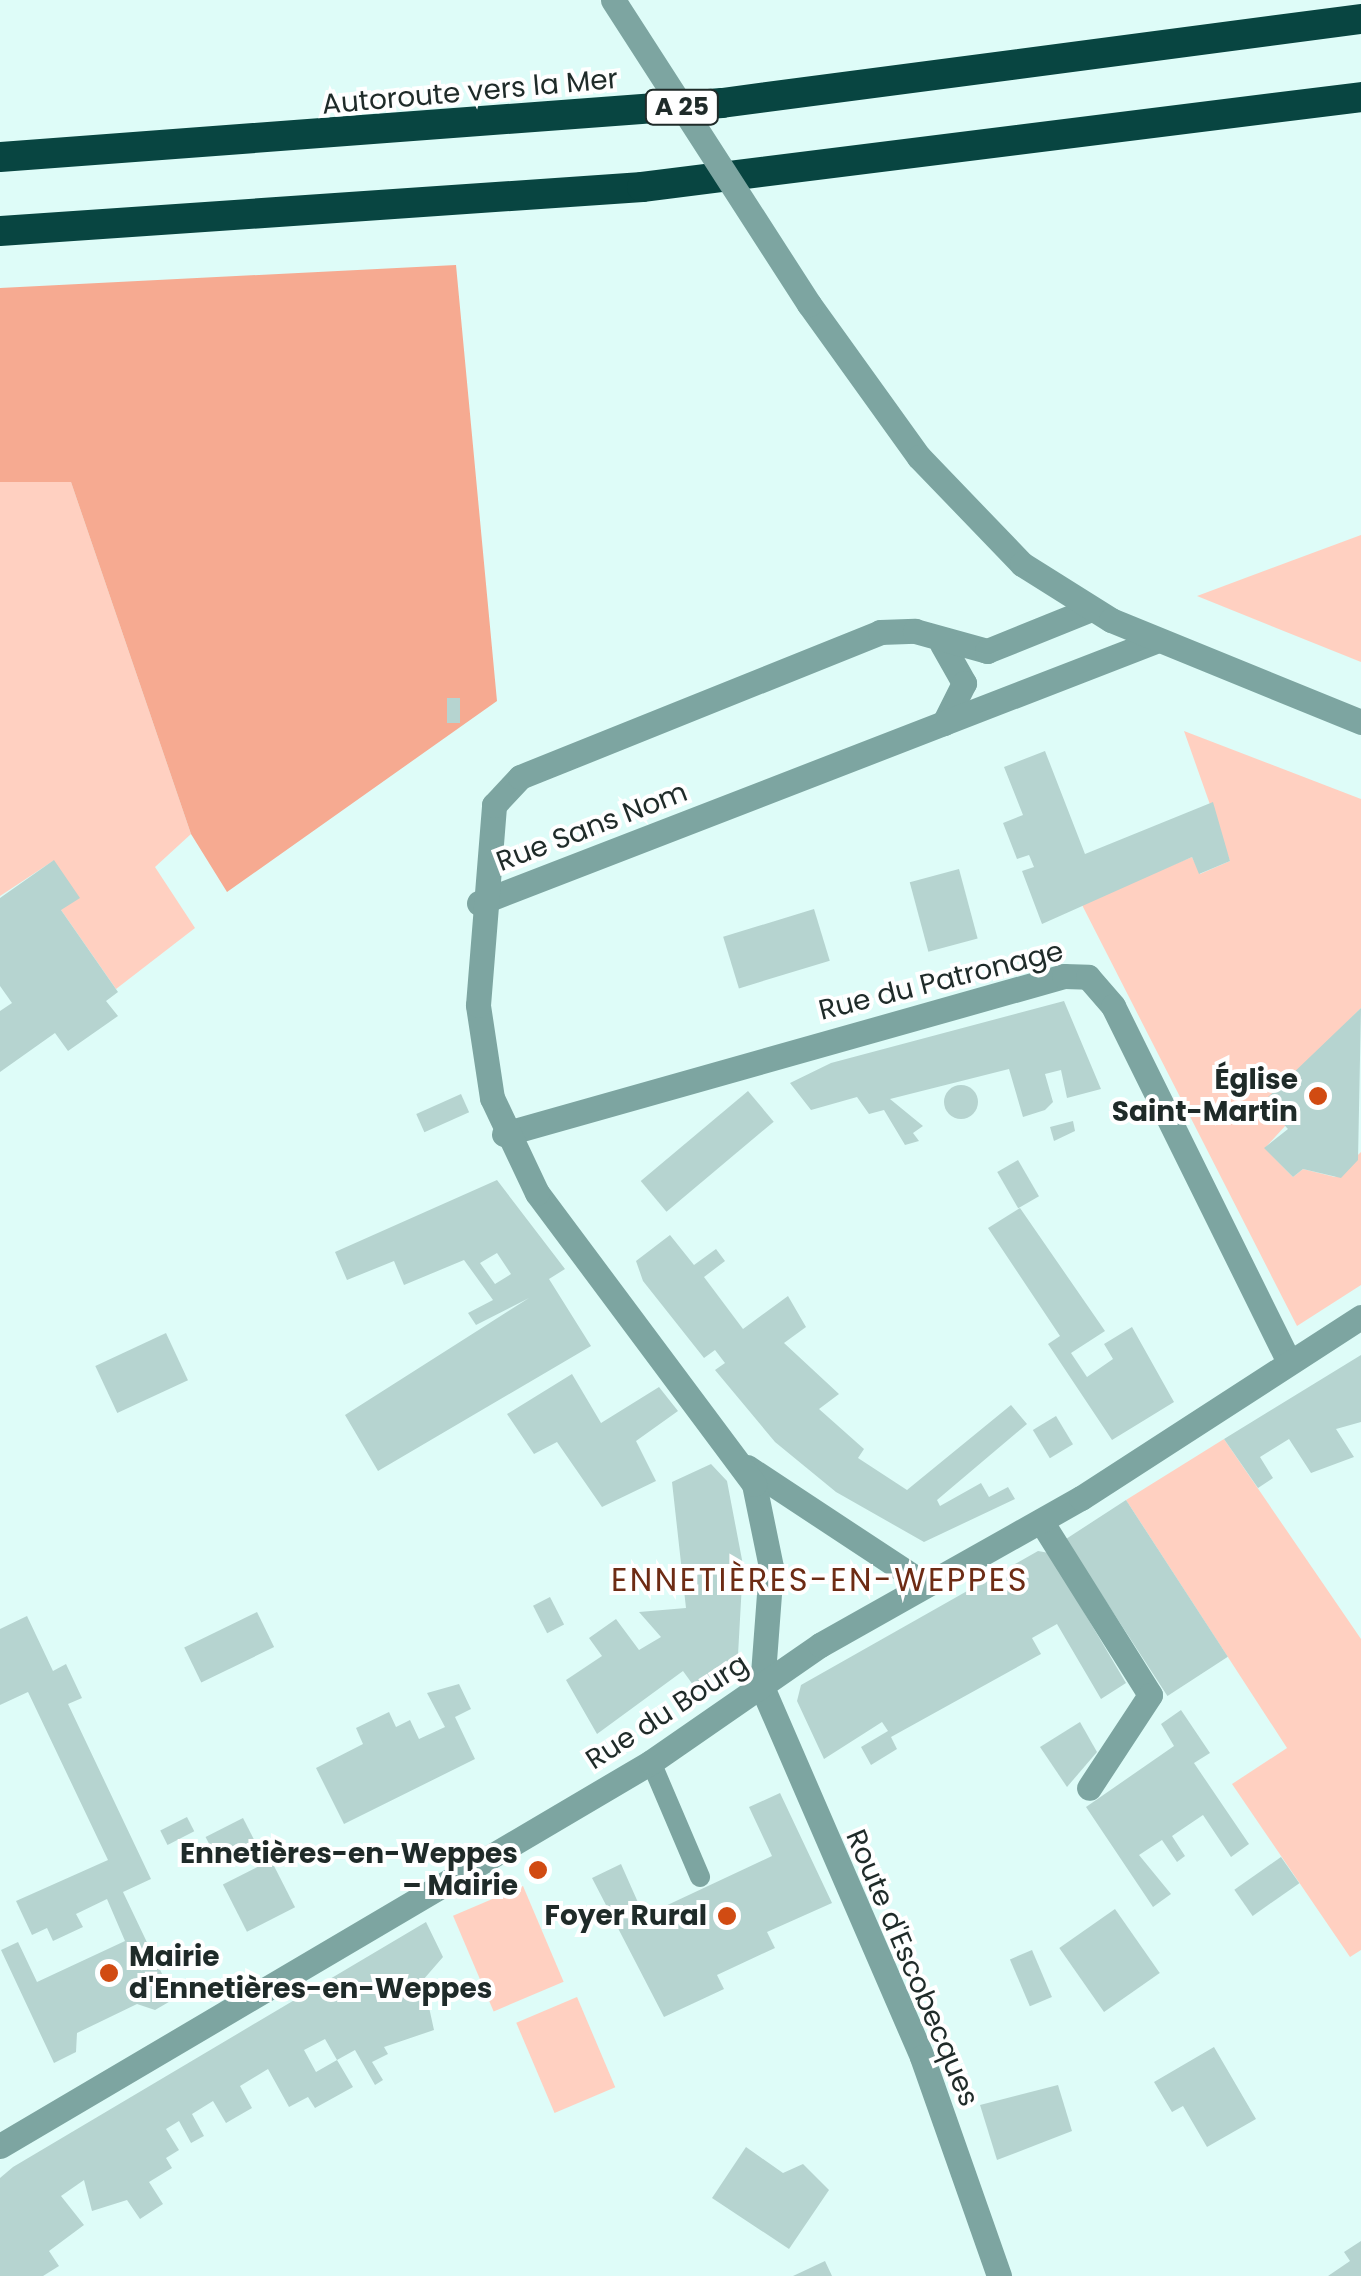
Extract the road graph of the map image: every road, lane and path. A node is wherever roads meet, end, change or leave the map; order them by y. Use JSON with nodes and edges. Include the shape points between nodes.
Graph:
{"nodes":[{"id":1,"x":613,"y":0,"type":"edge"},
{"id":2,"x":1361,"y":19,"type":"edge"},
{"id":3,"x":1361,"y":97,"type":"edge"},
{"id":4,"x":0,"y":157,"type":"edge"},
{"id":5,"x":0,"y":231,"type":"edge"},
{"id":6,"x":1091,"y":609,"type":"junction"},
{"id":7,"x":1158,"y":640,"type":"junction"},
{"id":8,"x":942,"y":644,"type":"junction"},
{"id":9,"x":1361,"y":722,"type":"edge"},
{"id":10,"x":944,"y":724,"type":"junction"},
{"id":11,"x":479,"y":902,"type":"junction"},
{"id":12,"x":504,"y":1134,"type":"junction"},
{"id":13,"x":1361,"y":1317,"type":"edge"},
{"id":14,"x":1290,"y":1362,"type":"junction"},
{"id":15,"x":740,"y":1460,"type":"junction"},
{"id":16,"x":1041,"y":1521,"type":"junction"},
{"id":17,"x":926,"y":1585,"type":"junction"},
{"id":18,"x":762,"y":1687,"type":"junction"},
{"id":19,"x":651,"y":1762,"type":"junction"},
{"id":20,"x":1090,"y":1788,"type":"dead end"},
{"id":21,"x":700,"y":1877,"type":"dead end"},
{"id":22,"x":0,"y":2146,"type":"edge"},
{"id":23,"x":998,"y":2276,"type":"edge"}],
"edges":[{"from":1,"to":6,"type":"street","bridge":true,"via":[[809,304],[965,510]]},
{"from":2,"to":4,"type":"highway","name":"Autoroute vers la Mer","number":"A 25","via":[[722,103]]},
{"from":3,"to":5,"type":"highway","via":[[587,192]]},
{"from":6,"to":7,"type":"street"},
{"from":6,"to":8,"type":"street","name":"Rue Sans Nom","via":[[1000,649]]},
{"from":7,"to":9,"type":"street"},
{"from":7,"to":10,"type":"street","name":"Rue Sans Nom"},
{"from":8,"to":10,"type":"street","via":[[964,683]]},
{"from":8,"to":11,"type":"street","name":"Rue Sans Nom","via":[[915,630],[880,632],[520,777],[494,805]]},
{"from":10,"to":11,"type":"street","name":"Rue Sans Nom"},
{"from":11,"to":12,"type":"street","via":[[482,1052]]},
{"from":12,"to":14,"type":"street","name":"Rue du Patronage","via":[[1064,976],[1088,978],[1113,1006]]},
{"from":12,"to":15,"type":"street","via":[[549,1211]]},
{"from":13,"to":14,"type":"street","name":"Rue du Bourg"},
{"from":14,"to":16,"type":"street","name":"Rue du Bourg"},
{"from":15,"to":17,"type":"street"},
{"from":15,"to":18,"type":"street","via":[[760,1502],[771,1567]]},
{"from":16,"to":17,"type":"street","name":"Rue du Bourg"},
{"from":16,"to":20,"type":"street","via":[[1150,1695]]},
{"from":17,"to":18,"type":"street","name":"Rue du Bourg"},
{"from":18,"to":19,"type":"street","name":"Rue du Bourg"},
{"from":18,"to":23,"type":"street","name":"Route d'Escobecques","via":[[922,2057]]},
{"from":19,"to":21,"type":"lane"},
{"from":19,"to":22,"type":"street","name":"Rue du Bourg"}]}
